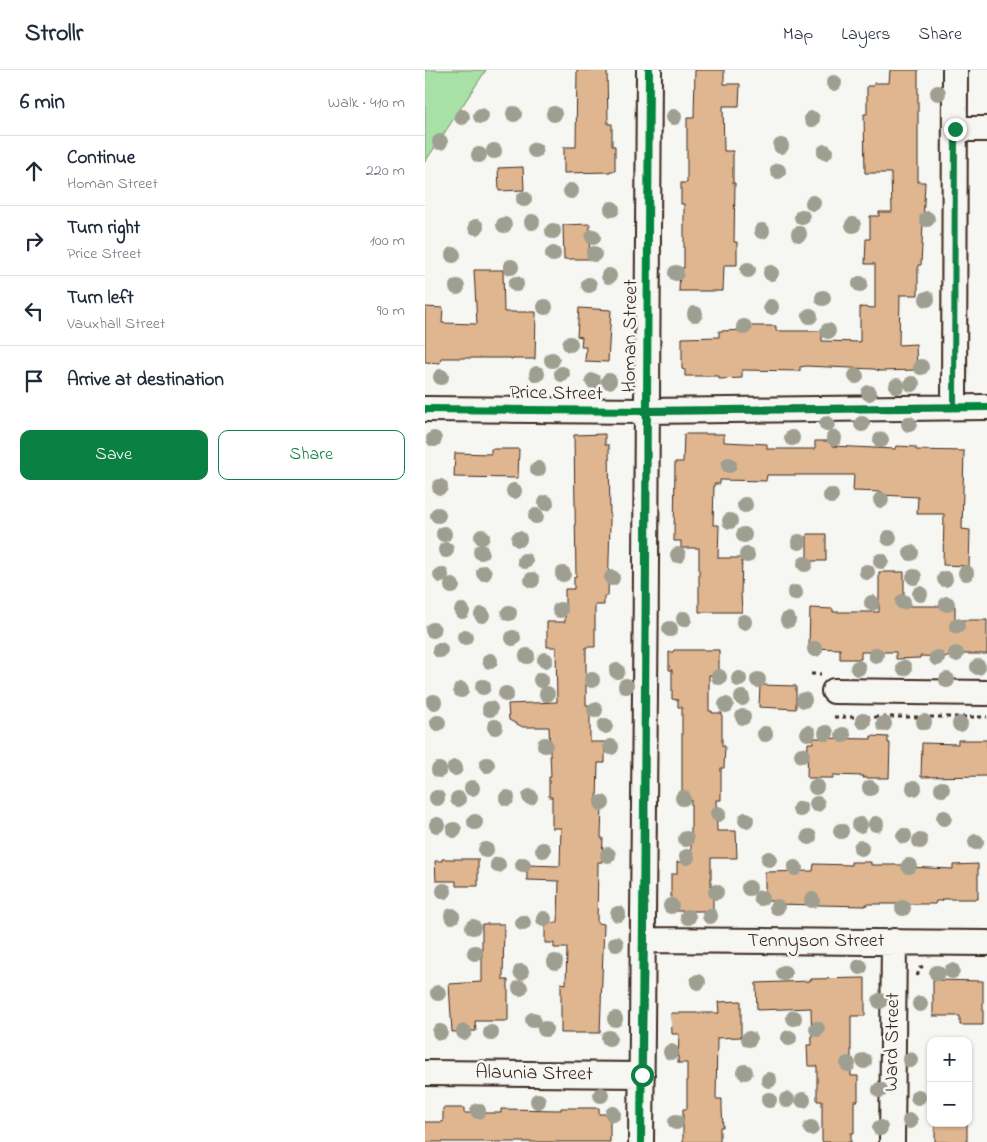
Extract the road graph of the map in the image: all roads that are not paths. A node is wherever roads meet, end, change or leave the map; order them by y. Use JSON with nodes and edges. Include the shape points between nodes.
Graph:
{"nodes":[{"id":1,"x":649,"y":70,"type":"edge"},
{"id":2,"x":955,"y":70,"type":"edge"},
{"id":3,"x":955,"y":129,"type":"junction"},
{"id":4,"x":987,"y":129,"type":"edge"},
{"id":5,"x":954,"y":407,"type":"junction"},
{"id":6,"x":987,"y":407,"type":"edge"},
{"id":7,"x":425,"y":409,"type":"edge"},
{"id":8,"x":646,"y":411,"type":"junction"},
{"id":9,"x":835,"y":691,"type":"dead end"},
{"id":10,"x":987,"y":693,"type":"edge"},
{"id":11,"x":645,"y":940,"type":"junction"},
{"id":12,"x":894,"y":941,"type":"junction"},
{"id":13,"x":987,"y":942,"type":"edge"},
{"id":14,"x":425,"y":1073,"type":"edge"},
{"id":15,"x":642,"y":1075,"type":"junction"},
{"id":16,"x":641,"y":1142,"type":"edge"},
{"id":17,"x":892,"y":1142,"type":"edge"}],
"edges":[{"from":1,"to":8,"type":"street","name":"Homan Street"},
{"from":2,"to":3,"type":"street"},
{"from":3,"to":4,"type":"street"},
{"from":3,"to":5,"type":"street"},
{"from":5,"to":6,"type":"street","name":"Price Street"},
{"from":5,"to":8,"type":"street","name":"Price Street"},
{"from":7,"to":8,"type":"street","name":"Price Street"},
{"from":8,"to":11,"type":"street","name":"Homan Street"},
{"from":9,"to":10,"type":"street"},
{"from":11,"to":12,"type":"street","name":"Tennyson Street"},
{"from":11,"to":15,"type":"street","name":"Homan Street"},
{"from":12,"to":13,"type":"street","name":"Tennyson Street"},
{"from":12,"to":17,"type":"street","name":"Ward Street"},
{"from":14,"to":15,"type":"street","name":"Alaunia Street"},
{"from":15,"to":16,"type":"street","name":"Homan Street"}]}
